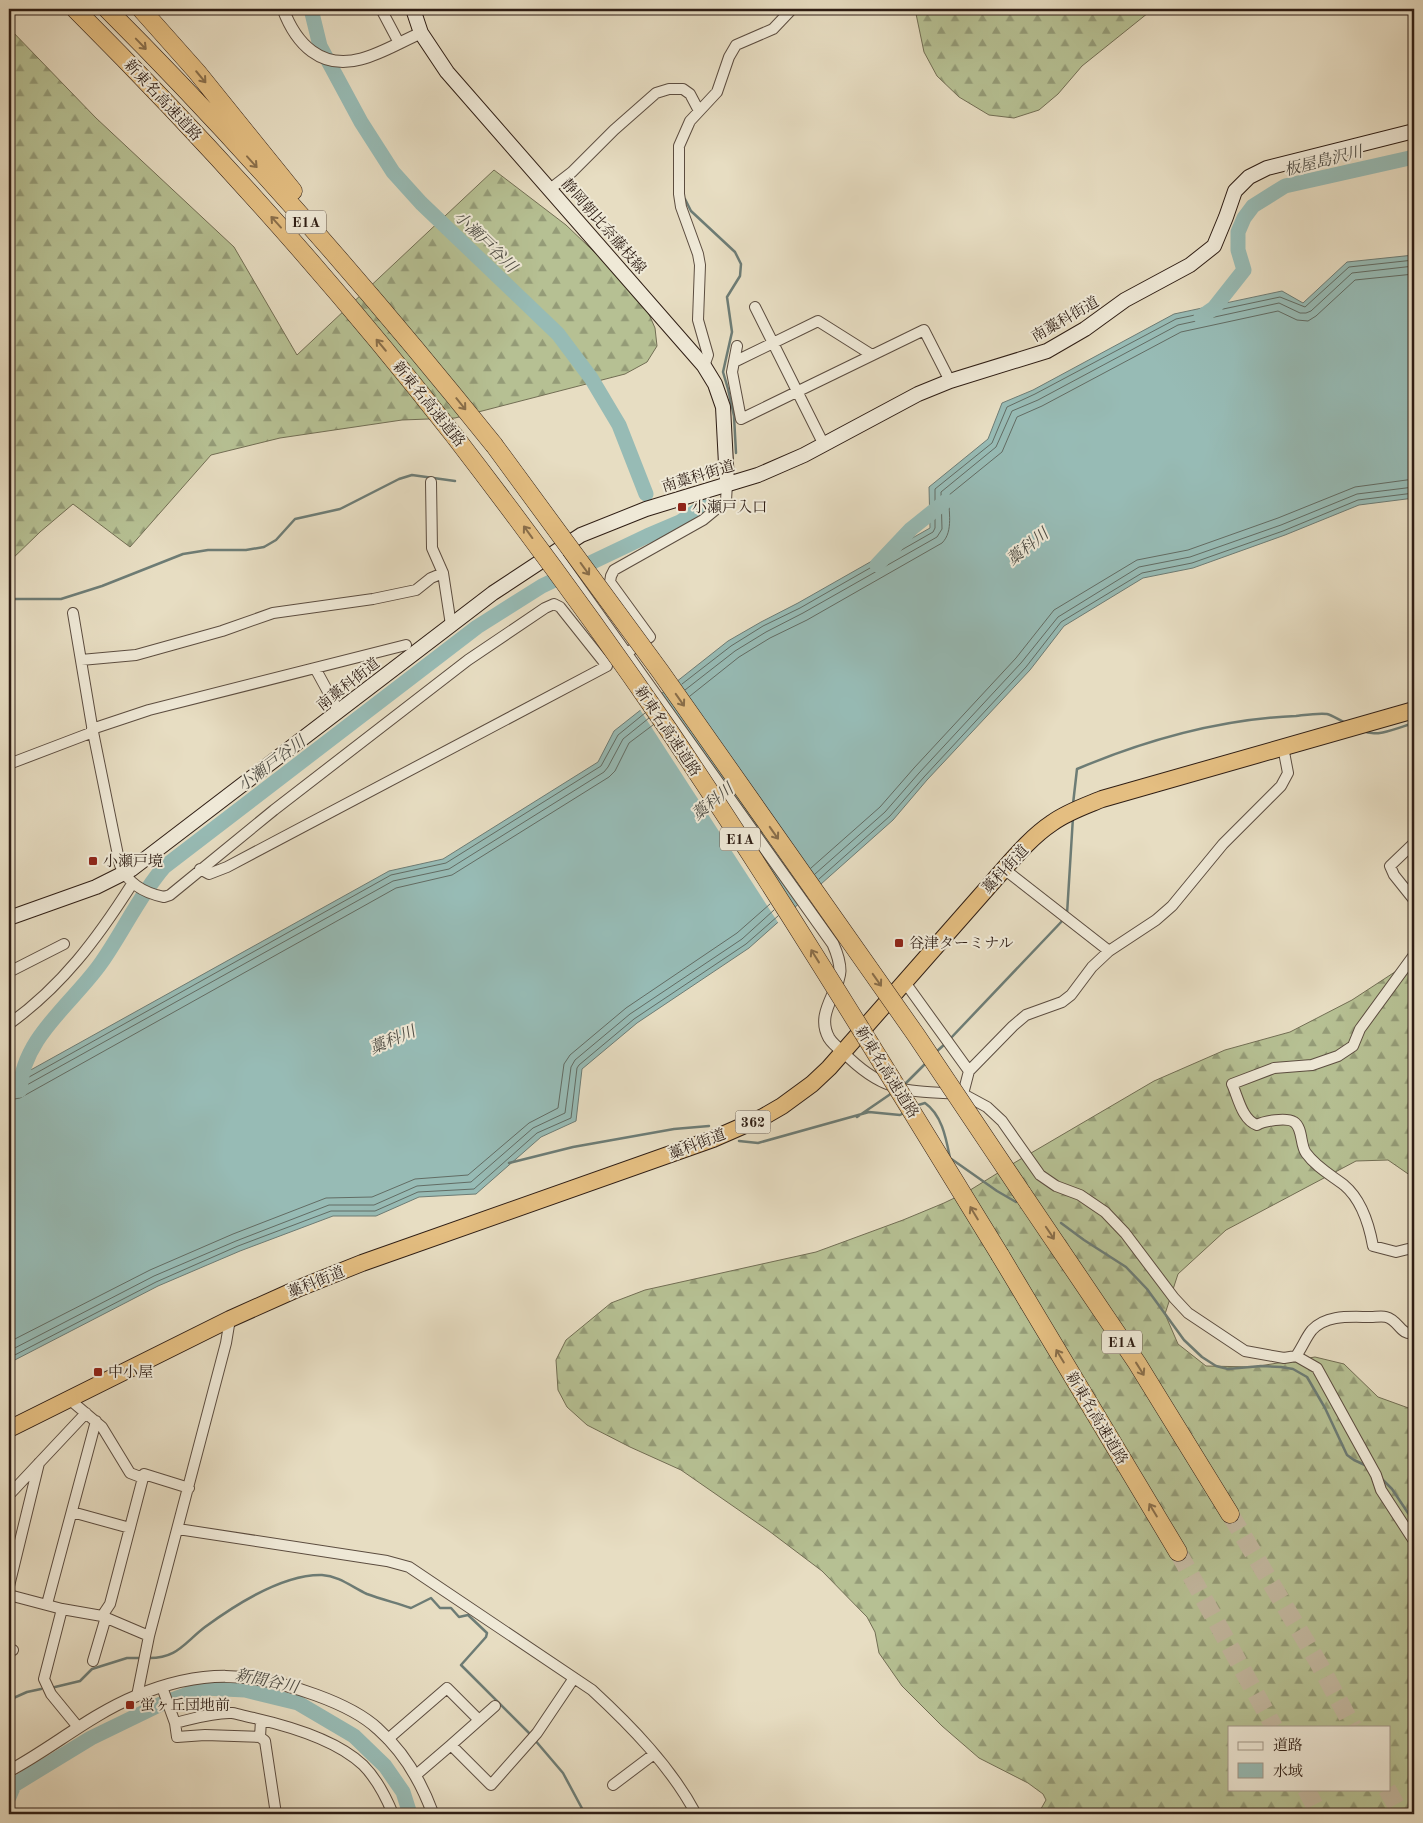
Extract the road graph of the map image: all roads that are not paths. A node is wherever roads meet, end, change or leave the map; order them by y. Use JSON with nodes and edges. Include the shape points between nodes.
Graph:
{"nodes":[{"id":1,"x":75,"y":9,"type":"edge"},
{"id":2,"x":107,"y":9,"type":"edge"},
{"id":3,"x":141,"y":9,"type":"edge"},
{"id":4,"x":146,"y":9,"type":"edge"},
{"id":5,"x":283,"y":9,"type":"edge"},
{"id":6,"x":381,"y":9,"type":"edge"},
{"id":7,"x":413,"y":9,"type":"edge"},
{"id":8,"x":792,"y":9,"type":"edge"},
{"id":9,"x":421,"y":33,"type":"junction"},
{"id":10,"x":169,"y":40,"type":"junction"},
{"id":11,"x":399,"y":43,"type":"junction"},
{"id":12,"x":699,"y":111,"type":"junction"},
{"id":13,"x":1414,"y":131,"type":"edge"},
{"id":14,"x":550,"y":189,"type":"junction"},
{"id":15,"x":755,"y":307,"type":"dead end"},
{"id":16,"x":773,"y":343,"type":"junction"},
{"id":17,"x":737,"y":346,"type":"dead end"},
{"id":18,"x":872,"y":355,"type":"junction"},
{"id":19,"x":734,"y":362,"type":"junction"},
{"id":20,"x":704,"y":366,"type":"junction"},
{"id":21,"x":442,"y":380,"type":"junction"},
{"id":22,"x":950,"y":381,"type":"junction"},
{"id":23,"x":797,"y":392,"type":"junction"},
{"id":24,"x":824,"y":445,"type":"junction"},
{"id":25,"x":431,"y":482,"type":"dead end"},
{"id":26,"x":727,"y":483,"type":"junction"},
{"id":27,"x":554,"y":552,"type":"junction"},
{"id":28,"x":443,"y":573,"type":"junction"},
{"id":29,"x":73,"y":613,"type":"dead end"},
{"id":30,"x":451,"y":625,"type":"junction"},
{"id":31,"x":406,"y":645,"type":"dead end"},
{"id":32,"x":626,"y":653,"type":"junction"},
{"id":33,"x":81,"y":660,"type":"junction"},
{"id":34,"x":608,"y":666,"type":"junction"},
{"id":35,"x":315,"y":668,"type":"junction"},
{"id":36,"x":1414,"y":710,"type":"edge"},
{"id":37,"x":339,"y":712,"type":"junction"},
{"id":38,"x":92,"y":731,"type":"junction"},
{"id":39,"x":1283,"y":747,"type":"junction"},
{"id":40,"x":9,"y":764,"type":"edge"},
{"id":41,"x":1414,"y":843,"type":"edge"},
{"id":42,"x":1004,"y":869,"type":"junction"},
{"id":43,"x":200,"y":870,"type":"junction"},
{"id":44,"x":128,"y":879,"type":"junction"},
{"id":45,"x":1414,"y":900,"type":"edge"},
{"id":46,"x":9,"y":918,"type":"edge"},
{"id":47,"x":64,"y":944,"type":"dead end"},
{"id":48,"x":1109,"y":950,"type":"junction"},
{"id":49,"x":1414,"y":955,"type":"edge"},
{"id":50,"x":9,"y":972,"type":"edge"},
{"id":51,"x":904,"y":981,"type":"junction"},
{"id":52,"x":9,"y":1024,"type":"edge"},
{"id":53,"x":842,"y":1052,"type":"junction"},
{"id":54,"x":969,"y":1071,"type":"junction"},
{"id":55,"x":964,"y":1094,"type":"junction"},
{"id":56,"x":1414,"y":1250,"type":"edge"},
{"id":57,"x":230,"y":1319,"type":"junction"},
{"id":58,"x":1414,"y":1333,"type":"edge"},
{"id":59,"x":1296,"y":1356,"type":"junction"},
{"id":60,"x":69,"y":1399,"type":"junction"},
{"id":61,"x":86,"y":1413,"type":"junction"},
{"id":62,"x":96,"y":1422,"type":"junction"},
{"id":63,"x":9,"y":1429,"type":"edge"},
{"id":64,"x":39,"y":1463,"type":"junction"},
{"id":65,"x":143,"y":1478,"type":"junction"},
{"id":66,"x":189,"y":1488,"type":"junction"},
{"id":67,"x":9,"y":1495,"type":"edge"},
{"id":68,"x":72,"y":1512,"type":"junction"},
{"id":69,"x":1230,"y":1514,"type":"tunnel mouth"},
{"id":70,"x":130,"y":1528,"type":"junction"},
{"id":71,"x":178,"y":1529,"type":"junction"},
{"id":72,"x":1414,"y":1542,"type":"edge"},
{"id":73,"x":1178,"y":1552,"type":"tunnel mouth"},
{"id":74,"x":9,"y":1586,"type":"edge"},
{"id":75,"x":9,"y":1595,"type":"edge"},
{"id":76,"x":47,"y":1604,"type":"junction"},
{"id":77,"x":62,"y":1609,"type":"junction"},
{"id":78,"x":104,"y":1616,"type":"junction"},
{"id":79,"x":149,"y":1636,"type":"junction"},
{"id":80,"x":94,"y":1661,"type":"dead end"},
{"id":81,"x":574,"y":1678,"type":"junction"},
{"id":82,"x":162,"y":1687,"type":"junction"},
{"id":83,"x":137,"y":1696,"type":"junction"},
{"id":84,"x":495,"y":1706,"type":"dead end"},
{"id":85,"x":261,"y":1720,"type":"junction"},
{"id":86,"x":480,"y":1720,"type":"junction"},
{"id":87,"x":175,"y":1724,"type":"junction"},
{"id":88,"x":78,"y":1727,"type":"junction"},
{"id":89,"x":260,"y":1737,"type":"junction"},
{"id":90,"x":388,"y":1739,"type":"junction"},
{"id":91,"x":451,"y":1746,"type":"junction"},
{"id":92,"x":654,"y":1754,"type":"junction"},
{"id":93,"x":9,"y":1771,"type":"edge"},
{"id":94,"x":416,"y":1775,"type":"junction"},
{"id":95,"x":613,"y":1785,"type":"dead end"},
{"id":96,"x":276,"y":1814,"type":"edge"},
{"id":97,"x":393,"y":1814,"type":"edge"},
{"id":98,"x":433,"y":1814,"type":"edge"},
{"id":99,"x":696,"y":1814,"type":"edge"}],
"edges":[{"from":73,"to":1,"type":"highway","name":"新東名高速道路","number":"E1A","one_way":true,"bridge":true,"via":[[872,1046],[696,771],[582,606],[420,391],[310,260]]},
{"from":2,"to":21,"type":"highway","name":"新東名高速道路","number":"E1A","one_way":true,"via":[[236,144]]},
{"from":3,"to":10,"type":"highway"},
{"from":4,"to":10,"type":"highway"},
{"from":5,"to":11,"type":"street","via":[[294,33],[322,59],[343,62],[362,59]]},
{"from":6,"to":11,"type":"street"},
{"from":7,"to":9,"type":"main road","name":"静岡朝比奈藤枝線"},
{"from":8,"to":12,"type":"street","via":[[773,29],[736,45],[717,92]]},
{"from":9,"to":11,"type":"street"},
{"from":9,"to":14,"type":"main road","name":"静岡朝比奈藤枝線","via":[[447,72]]},
{"from":10,"to":21,"type":"highway","one_way":true,"via":[[351,259]]},
{"from":12,"to":14,"type":"street","via":[[690,94],[683,89],[669,89],[656,94]]},
{"from":12,"to":20,"type":"street","via":[[690,120],[680,146],[678,183],[681,207],[700,265],[698,320],[708,355]]},
{"from":13,"to":22,"type":"main road","name":"南藁科街道","via":[[1266,168],[1249,177],[1235,190],[1214,246],[1190,265],[1125,300],[1047,351]]},
{"from":14,"to":20,"type":"main road","name":"静岡朝比奈藤枝線"},
{"from":15,"to":16,"type":"street"},
{"from":16,"to":18,"type":"street","via":[[818,321]]},
{"from":16,"to":19,"type":"street"},
{"from":16,"to":23,"type":"street"},
{"from":17,"to":19,"type":"street"},
{"from":18,"to":22,"type":"street","via":[[924,330]]},
{"from":18,"to":23,"type":"street"},
{"from":19,"to":23,"type":"street","via":[[732,372],[741,419]]},
{"from":20,"to":26,"type":"main road","name":"静岡朝比奈藤枝線","via":[[715,384],[723,408]]},
{"from":21,"to":69,"type":"highway","name":"新東名高速道路","number":"E1A","one_way":true,"bridge":true,"via":[[494,444],[660,671],[916,1035],[1131,1355]]},
{"from":22,"to":24,"type":"main road","name":"南藁科街道","via":[[918,394]]},
{"from":23,"to":24,"type":"street"},
{"from":24,"to":26,"type":"main road","name":"南藁科街道","via":[[758,475]]},
{"from":25,"to":28,"type":"street","via":[[432,548]]},
{"from":26,"to":27,"type":"main road","name":"南藁科街道","via":[[646,509],[581,535]]},
{"from":26,"to":32,"type":"street","via":[[726,501],[703,520],[614,570],[610,582],[650,637]]},
{"from":27,"to":30,"type":"main road","name":"南藁科街道"},
{"from":27,"to":32,"type":"street"},
{"from":28,"to":30,"type":"street"},
{"from":28,"to":33,"type":"street","via":[[416,590],[272,614],[136,655]]},
{"from":29,"to":33,"type":"street"},
{"from":30,"to":37,"type":"main road","name":"南藁科街道"},
{"from":31,"to":35,"type":"street"},
{"from":32,"to":34,"type":"street"},
{"from":32,"to":53,"type":"street","via":[[833,944],[839,956],[840,972],[828,1002],[825,1020],[829,1038]]},
{"from":33,"to":38,"type":"street"},
{"from":34,"to":43,"type":"street","via":[[227,867],[209,874]]},
{"from":34,"to":43,"type":"street","via":[[560,606],[554,604],[545,608],[468,660]]},
{"from":35,"to":37,"type":"street"},
{"from":35,"to":38,"type":"street","via":[[149,710]]},
{"from":36,"to":39,"type":"highway","name":"藁科街道","number":"362"},
{"from":37,"to":44,"type":"main road","name":"南藁科街道","via":[[158,851]]},
{"from":38,"to":40,"type":"street"},
{"from":38,"to":44,"type":"street","via":[[120,865]]},
{"from":39,"to":42,"type":"highway","name":"藁科街道","number":"362","via":[[1080,808],[1052,823],[1024,846]]},
{"from":39,"to":48,"type":"street","via":[[1288,773],[1281,786],[1223,844],[1172,906]]},
{"from":41,"to":45,"type":"street","via":[[1390,866]]},
{"from":42,"to":48,"type":"street"},
{"from":42,"to":51,"type":"highway","name":"藁科街道","number":"362"},
{"from":43,"to":44,"type":"street","via":[[164,897]]},
{"from":44,"to":46,"type":"main road","name":"南藁科街道","via":[[96,886]]},
{"from":44,"to":52,"type":"street","via":[[110,919],[66,974],[47,994]]},
{"from":47,"to":50,"type":"street"},
{"from":48,"to":54,"type":"street","via":[[1071,995],[1062,1002],[1026,1015]]},
{"from":49,"to":56,"type":"street","via":[[1360,1029],[1353,1046],[1338,1056],[1312,1065],[1274,1068],[1232,1084],[1251,1123],[1294,1122],[1307,1155],[1352,1194],[1369,1222],[1373,1246],[1396,1252]]},
{"from":51,"to":53,"type":"highway","name":"藁科街道","number":"362"},
{"from":51,"to":54,"type":"street"},
{"from":53,"to":55,"type":"street","via":[[857,1067],[891,1087],[911,1092]]},
{"from":53,"to":57,"type":"highway","name":"藁科街道","number":"362","via":[[812,1084],[763,1118],[713,1139],[362,1263]]},
{"from":54,"to":55,"type":"street"},
{"from":55,"to":59,"type":"street","via":[[987,1107],[1002,1122],[1040,1175],[1105,1212],[1188,1313],[1245,1351],[1284,1358]]},
{"from":57,"to":60,"type":"highway","name":"藁科街道","number":"362"},
{"from":57,"to":66,"type":"street"},
{"from":58,"to":59,"type":"street","via":[[1403,1332],[1386,1317],[1337,1317],[1319,1324]]},
{"from":59,"to":72,"type":"street","via":[[1317,1368],[1324,1379],[1381,1490]]},
{"from":60,"to":61,"type":"street"},
{"from":60,"to":63,"type":"highway","name":"藁科街道","number":"362"},
{"from":61,"to":62,"type":"street"},
{"from":61,"to":64,"type":"street"},
{"from":62,"to":65,"type":"street","via":[[130,1473]]},
{"from":62,"to":68,"type":"street"},
{"from":64,"to":67,"type":"street"},
{"from":64,"to":74,"type":"street"},
{"from":65,"to":66,"type":"street","via":[[144,1474]]},
{"from":65,"to":70,"type":"street"},
{"from":66,"to":71,"type":"street"},
{"from":68,"to":70,"type":"street"},
{"from":68,"to":76,"type":"street"},
{"from":70,"to":78,"type":"street"},
{"from":71,"to":79,"type":"street"},
{"from":71,"to":81,"type":"street","via":[[409,1567]]},
{"from":75,"to":76,"type":"street"},
{"from":76,"to":77,"type":"street"},
{"from":77,"to":78,"type":"street"},
{"from":77,"to":88,"type":"street","via":[[44,1679],[51,1694]]},
{"from":78,"to":79,"type":"street"},
{"from":78,"to":80,"type":"street"},
{"from":79,"to":83,"type":"street"},
{"from":81,"to":91,"type":"street","via":[[537,1733],[491,1785]]},
{"from":81,"to":92,"type":"street","via":[[615,1711]]},
{"from":82,"to":83,"type":"street"},
{"from":82,"to":87,"type":"street"},
{"from":82,"to":90,"type":"street","via":[[222,1675],[267,1679],[336,1702],[378,1728]]},
{"from":83,"to":88,"type":"street"},
{"from":84,"to":86,"type":"street"},
{"from":85,"to":87,"type":"street","via":[[232,1713]]},
{"from":85,"to":89,"type":"street"},
{"from":85,"to":97,"type":"street","via":[[284,1724],[332,1744],[362,1765]]},
{"from":86,"to":90,"type":"street","via":[[447,1688]]},
{"from":86,"to":91,"type":"street"},
{"from":87,"to":89,"type":"street","via":[[177,1737]]},
{"from":88,"to":93,"type":"street"},
{"from":89,"to":96,"type":"street","via":[[265,1741]]},
{"from":90,"to":94,"type":"street"},
{"from":91,"to":94,"type":"street"},
{"from":92,"to":95,"type":"street"},
{"from":92,"to":99,"type":"street"},
{"from":94,"to":98,"type":"street"}]}
